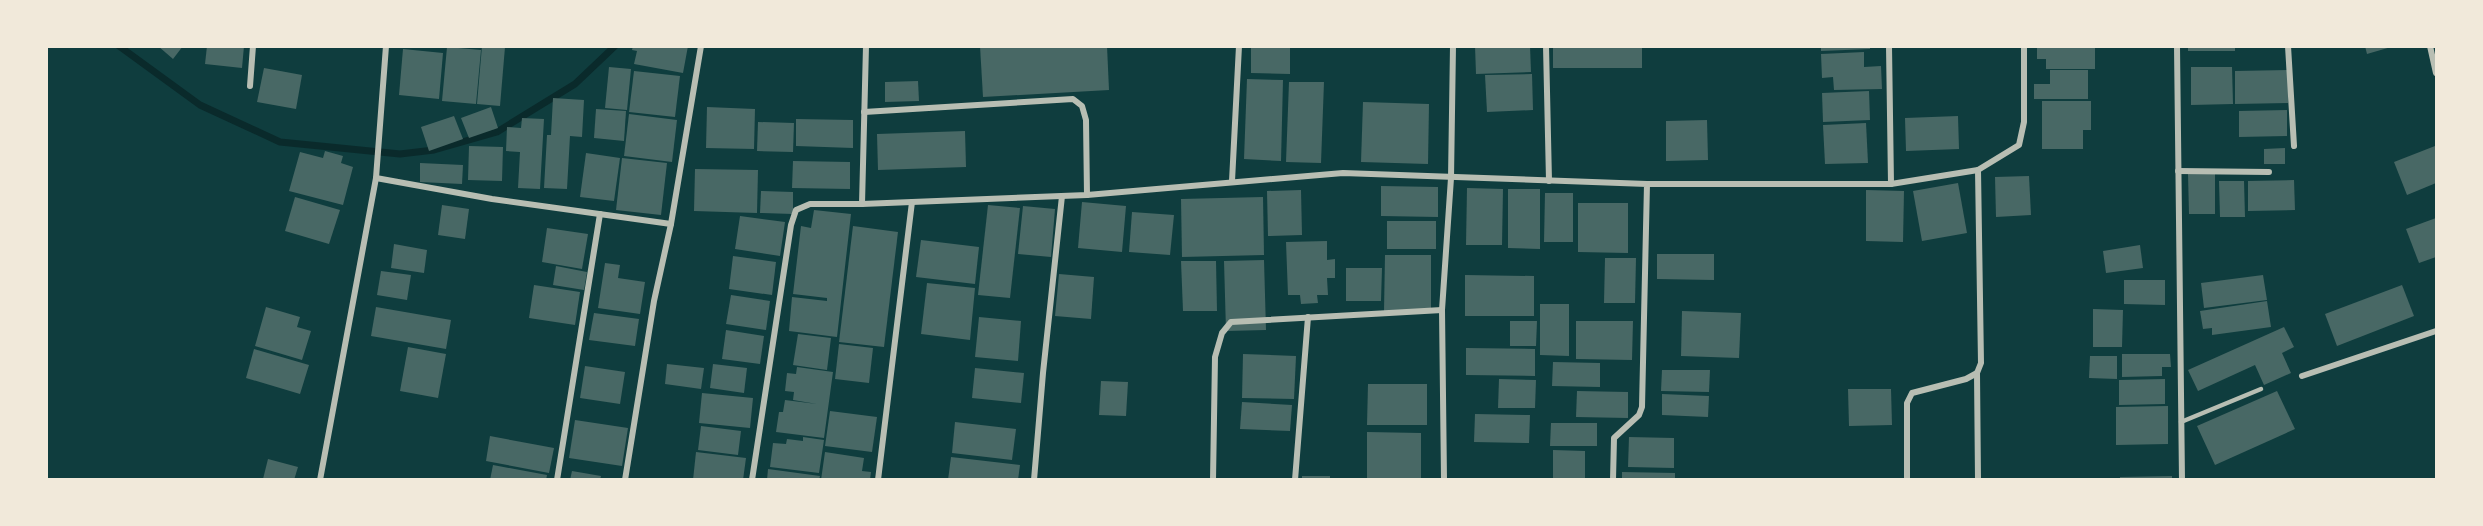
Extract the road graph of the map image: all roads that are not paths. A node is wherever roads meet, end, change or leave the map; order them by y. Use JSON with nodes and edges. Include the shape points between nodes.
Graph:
{"nodes":[{"id":1,"x":253,"y":46,"type":"edge"},
{"id":2,"x":386,"y":46,"type":"edge"},
{"id":3,"x":701,"y":46,"type":"edge"},
{"id":4,"x":866,"y":46,"type":"edge"},
{"id":5,"x":1239,"y":46,"type":"edge"},
{"id":6,"x":1453,"y":46,"type":"edge"},
{"id":7,"x":1546,"y":46,"type":"edge"},
{"id":8,"x":1889,"y":46,"type":"edge"},
{"id":9,"x":2024,"y":46,"type":"edge"},
{"id":10,"x":2177,"y":46,"type":"edge"},
{"id":11,"x":2288,"y":46,"type":"edge"},
{"id":12,"x":2430,"y":46,"type":"edge"},
{"id":13,"x":2436,"y":74,"type":"edge"},
{"id":14,"x":250,"y":86,"type":"dead end"},
{"id":15,"x":864,"y":112,"type":"junction"},
{"id":16,"x":2294,"y":146,"type":"dead end"},
{"id":17,"x":1978,"y":170,"type":"junction"},
{"id":18,"x":2178,"y":171,"type":"junction"},
{"id":19,"x":2269,"y":172,"type":"dead end"},
{"id":20,"x":376,"y":178,"type":"junction"},
{"id":21,"x":1451,"y":178,"type":"junction"},
{"id":22,"x":1232,"y":181,"type":"junction"},
{"id":23,"x":1549,"y":181,"type":"junction"},
{"id":24,"x":1647,"y":184,"type":"junction"},
{"id":25,"x":1892,"y":184,"type":"junction"},
{"id":26,"x":1087,"y":195,"type":"junction"},
{"id":27,"x":1062,"y":196,"type":"junction"},
{"id":28,"x":912,"y":202,"type":"junction"},
{"id":29,"x":862,"y":204,"type":"junction"},
{"id":30,"x":600,"y":214,"type":"junction"},
{"id":31,"x":671,"y":224,"type":"junction"},
{"id":32,"x":1442,"y":310,"type":"junction"},
{"id":33,"x":1308,"y":317,"type":"junction"},
{"id":34,"x":2436,"y":331,"type":"edge"},
{"id":35,"x":1977,"y":374,"type":"junction"},
{"id":36,"x":2302,"y":376,"type":"dead end"},
{"id":37,"x":2261,"y":389,"type":"dead end"},
{"id":38,"x":2181,"y":422,"type":"junction"},
{"id":39,"x":320,"y":480,"type":"edge"},
{"id":40,"x":557,"y":480,"type":"edge"},
{"id":41,"x":625,"y":480,"type":"edge"},
{"id":42,"x":752,"y":480,"type":"edge"},
{"id":43,"x":878,"y":480,"type":"edge"},
{"id":44,"x":1034,"y":480,"type":"edge"},
{"id":45,"x":1213,"y":480,"type":"edge"},
{"id":46,"x":1295,"y":480,"type":"edge"},
{"id":47,"x":1444,"y":480,"type":"edge"},
{"id":48,"x":1613,"y":480,"type":"edge"},
{"id":49,"x":1907,"y":480,"type":"edge"},
{"id":50,"x":1978,"y":480,"type":"edge"},
{"id":51,"x":2182,"y":480,"type":"edge"}],
"edges":[{"from":1,"to":14,"type":"street"},
{"from":2,"to":20,"type":"street"},
{"from":3,"to":31,"type":"street"},
{"from":4,"to":15,"type":"street"},
{"from":5,"to":22,"type":"street"},
{"from":6,"to":21,"type":"street"},
{"from":7,"to":23,"type":"street"},
{"from":8,"to":25,"type":"street"},
{"from":9,"to":17,"type":"street","via":[[2024,122],[2019,145]]},
{"from":10,"to":18,"type":"street"},
{"from":11,"to":16,"type":"street"},
{"from":12,"to":13,"type":"street"},
{"from":15,"to":26,"type":"street","via":[[1073,99],[1082,106],[1086,120]]},
{"from":15,"to":29,"type":"street"},
{"from":17,"to":25,"type":"street"},
{"from":17,"to":35,"type":"street","via":[[1981,363]]},
{"from":18,"to":19,"type":"street"},
{"from":18,"to":38,"type":"street"},
{"from":20,"to":30,"type":"street"},
{"from":20,"to":39,"type":"street"},
{"from":21,"to":22,"type":"street","via":[[1343,173]]},
{"from":21,"to":23,"type":"street"},
{"from":21,"to":32,"type":"street"},
{"from":22,"to":26,"type":"street"},
{"from":23,"to":24,"type":"street"},
{"from":24,"to":25,"type":"street"},
{"from":24,"to":48,"type":"street","via":[[1642,407],[1632,423],[1614,438]]},
{"from":26,"to":27,"type":"street"},
{"from":27,"to":28,"type":"street"},
{"from":27,"to":44,"type":"street"},
{"from":28,"to":29,"type":"street"},
{"from":28,"to":43,"type":"street"},
{"from":29,"to":42,"type":"street","via":[[810,204],[796,210],[790,225]]},
{"from":30,"to":31,"type":"street"},
{"from":30,"to":40,"type":"street"},
{"from":31,"to":41,"type":"street","via":[[654,300]]},
{"from":32,"to":33,"type":"street"},
{"from":32,"to":47,"type":"street"},
{"from":33,"to":45,"type":"street","via":[[1231,322],[1222,333],[1215,357]]},
{"from":33,"to":46,"type":"street"},
{"from":34,"to":36,"type":"street"},
{"from":35,"to":49,"type":"street","via":[[1912,393],[1907,403]]},
{"from":35,"to":50,"type":"street"},
{"from":37,"to":38,"type":"lane"},
{"from":38,"to":51,"type":"street"}]}
